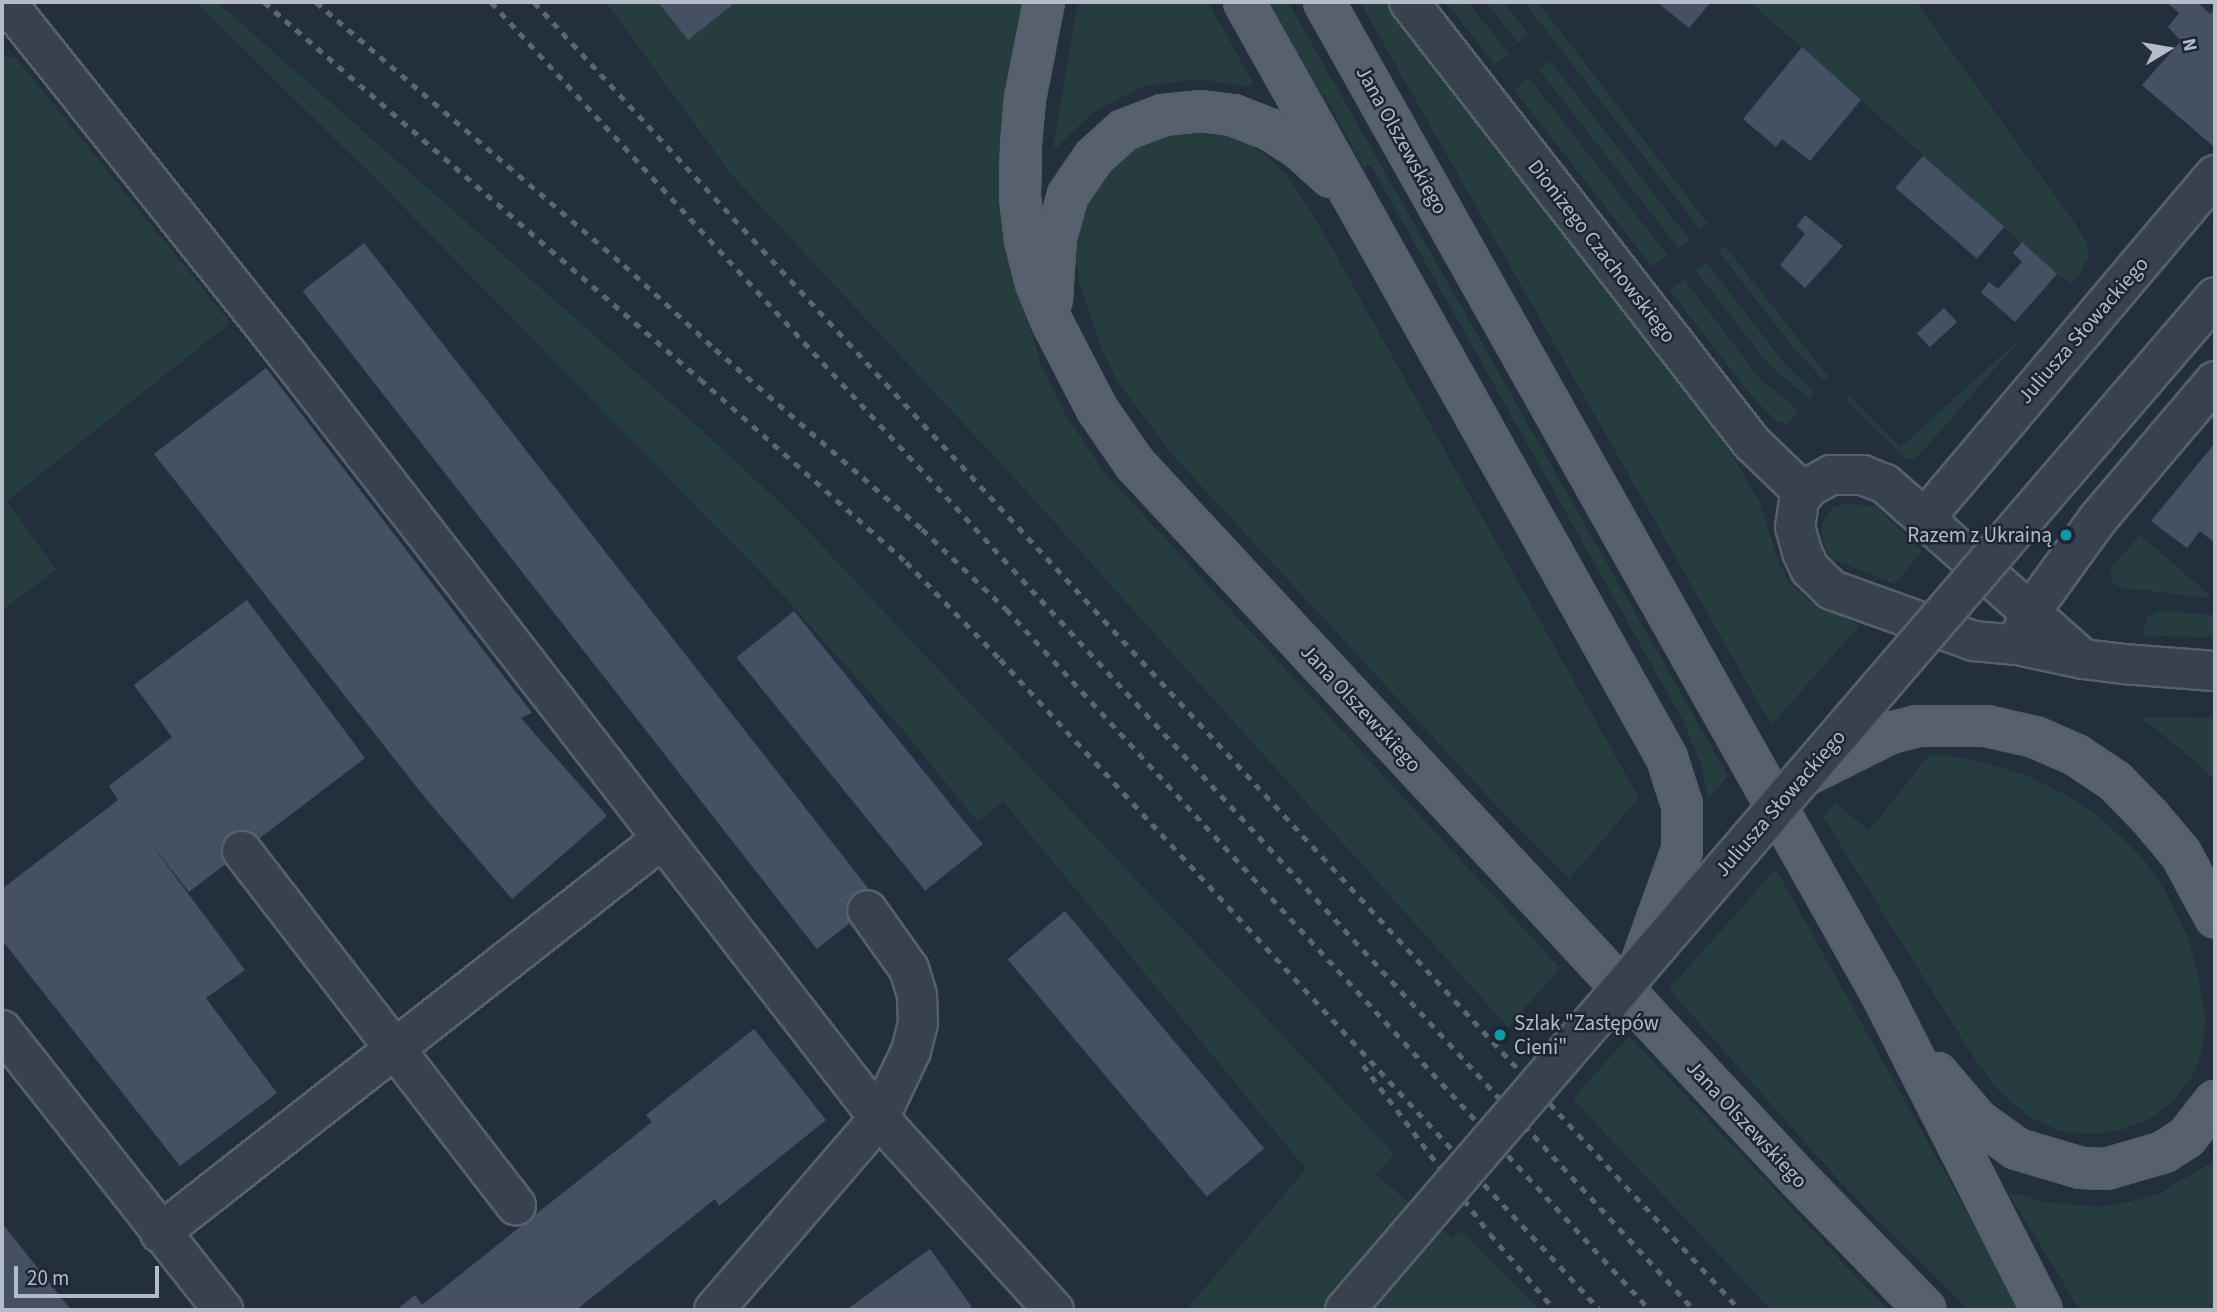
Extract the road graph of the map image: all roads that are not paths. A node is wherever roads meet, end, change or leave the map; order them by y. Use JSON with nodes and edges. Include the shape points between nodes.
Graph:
{"nodes":[{"id":1,"x":1044,"y":2,"type":"edge"},
{"id":2,"x":1244,"y":2,"type":"edge"},
{"id":3,"x":1324,"y":2,"type":"edge"},
{"id":4,"x":1409,"y":2,"type":"edge"},
{"id":5,"x":9,"y":17,"type":"edge"},
{"id":6,"x":2215,"y":175,"type":"edge"},
{"id":7,"x":1353,"y":198,"type":"junction"},
{"id":8,"x":2215,"y":296,"type":"edge"},
{"id":9,"x":1052,"y":322,"type":"junction"},
{"id":10,"x":2215,"y":382,"type":"edge"},
{"id":11,"x":1804,"y":493,"type":"junction"},
{"id":12,"x":1925,"y":518,"type":"junction"},
{"id":13,"x":2024,"y":628,"type":"junction"},
{"id":14,"x":2215,"y":671,"type":"edge"},
{"id":15,"x":1806,"y":775,"type":"junction"},
{"id":16,"x":662,"y":839,"type":"junction"},
{"id":17,"x":242,"y":851,"type":"dead end"},
{"id":18,"x":867,"y":910,"type":"dead end"},
{"id":19,"x":2215,"y":917,"type":"edge"},
{"id":20,"x":1642,"y":963,"type":"junction"},
{"id":21,"x":1880,"y":991,"type":"junction"},
{"id":22,"x":2,"y":1030,"type":"edge"},
{"id":23,"x":396,"y":1049,"type":"junction"},
{"id":24,"x":2215,"y":1101,"type":"edge"},
{"id":25,"x":879,"y":1118,"type":"junction"},
{"id":26,"x":516,"y":1206,"type":"dead end"},
{"id":27,"x":160,"y":1233,"type":"junction"},
{"id":28,"x":223,"y":1310,"type":"edge"},
{"id":29,"x":714,"y":1310,"type":"edge"},
{"id":30,"x":1054,"y":1310,"type":"edge"},
{"id":31,"x":1345,"y":1310,"type":"edge"},
{"id":32,"x":1926,"y":1310,"type":"edge"},
{"id":33,"x":2042,"y":1310,"type":"edge"}],
"edges":[{"from":1,"to":9,"type":"main road","name":"Jana Olszewskiego","via":[[1025,99],[1020,197],[1025,240]]},
{"from":2,"to":7,"type":"main road"},
{"from":3,"to":21,"type":"main road","name":"Jana Olszewskiego"},
{"from":4,"to":11,"type":"street","name":"Dionizego Czachowskiego","via":[[1752,443]]},
{"from":5,"to":16,"type":"street","via":[[287,354]]},
{"from":6,"to":12,"type":"street","name":"Juliusza Słowackiego"},
{"from":7,"to":9,"type":"main road","via":[[1300,149],[1271,130],[1233,115],[1200,111],[1163,115],[1124,130],[1094,156],[1068,195],[1056,237]]},
{"from":7,"to":20,"type":"main road","via":[[1677,783],[1684,820],[1682,850]]},
{"from":8,"to":15,"type":"street","name":"Juliusza Słowackiego","bridge":true},
{"from":9,"to":32,"type":"main road","name":"Jana Olszewskiego","via":[[1097,409],[1135,464]]},
{"from":10,"to":13,"type":"street","via":[[2097,520]]},
{"from":11,"to":12,"type":"street","via":[[1831,475],[1863,475],[1895,490]]},
{"from":11,"to":13,"type":"street","via":[[1795,527],[1810,569],[1832,590],[1974,641]]},
{"from":12,"to":13,"type":"street"},
{"from":13,"to":14,"type":"street","via":[[2083,659]]},
{"from":15,"to":19,"type":"main road","via":[[1891,733],[1918,726],[1986,726],[2035,737],[2076,755],[2115,781],[2181,854]]},
{"from":15,"to":20,"type":"street","name":"Juliusza Słowackiego","bridge":true},
{"from":16,"to":23,"type":"street"},
{"from":16,"to":25,"type":"street"},
{"from":17,"to":23,"type":"street"},
{"from":18,"to":25,"type":"street","via":[[909,969],[917,995],[912,1051]]},
{"from":20,"to":31,"type":"street","name":"Juliusza Słowackiego","bridge":true},
{"from":21,"to":24,"type":"main road","via":[[1943,1081],[1978,1121],[2018,1149],[2051,1162],[2106,1169],[2164,1152],[2187,1137]]},
{"from":21,"to":33,"type":"main road","name":"Jana Olszewskiego"},
{"from":22,"to":27,"type":"street"},
{"from":23,"to":26,"type":"street"},
{"from":23,"to":27,"type":"street"},
{"from":25,"to":29,"type":"street"},
{"from":25,"to":30,"type":"street"},
{"from":27,"to":28,"type":"street"}]}
